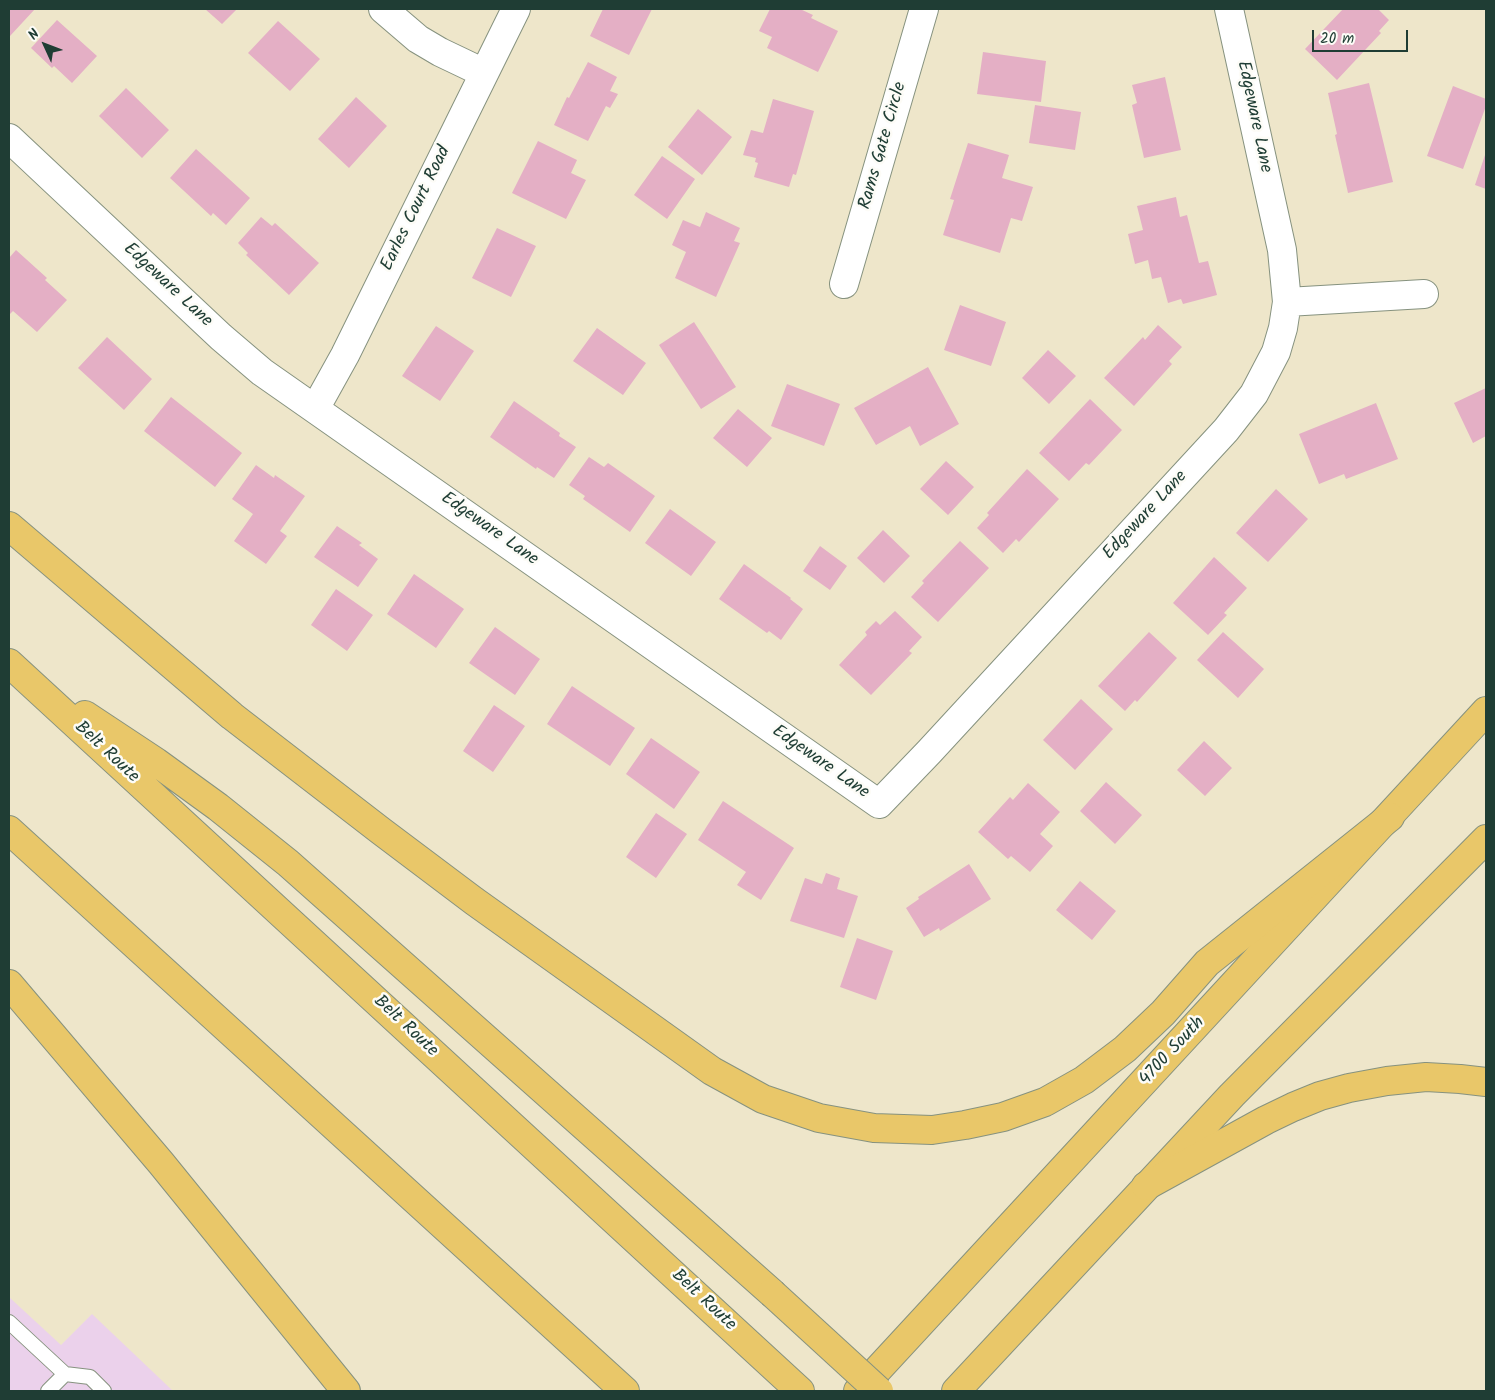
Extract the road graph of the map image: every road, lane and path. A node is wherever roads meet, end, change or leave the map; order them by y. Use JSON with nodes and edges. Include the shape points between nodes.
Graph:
{"nodes":[{"id":1,"x":383,"y":9,"type":"edge"},
{"id":2,"x":516,"y":9,"type":"edge"},
{"id":3,"x":924,"y":9,"type":"edge"},
{"id":4,"x":1229,"y":9,"type":"edge"},
{"id":5,"x":484,"y":73,"type":"junction"},
{"id":6,"x":9,"y":138,"type":"edge"},
{"id":7,"x":844,"y":284,"type":"dead end"},
{"id":8,"x":1424,"y":294,"type":"dead end"},
{"id":9,"x":1287,"y":302,"type":"junction"},
{"id":10,"x":315,"y":408,"type":"junction"},
{"id":11,"x":9,"y":526,"type":"edge"},
{"id":12,"x":17,"y":671,"type":"edge"},
{"id":13,"x":1486,"y":711,"type":"edge"},
{"id":14,"x":1390,"y":817,"type":"junction"},
{"id":15,"x":9,"y":830,"type":"edge"},
{"id":16,"x":1486,"y":839,"type":"edge"},
{"id":17,"x":9,"y":984,"type":"edge"},
{"id":18,"x":1486,"y":1082,"type":"edge"},
{"id":19,"x":1146,"y":1186,"type":"junction"},
{"id":20,"x":9,"y":1322,"type":"edge"},
{"id":21,"x":65,"y":1374,"type":"junction"},
{"id":22,"x":48,"y":1391,"type":"edge"},
{"id":23,"x":104,"y":1391,"type":"edge"},
{"id":24,"x":346,"y":1391,"type":"edge"},
{"id":25,"x":625,"y":1391,"type":"edge"},
{"id":26,"x":800,"y":1391,"type":"edge"},
{"id":27,"x":858,"y":1391,"type":"edge"},
{"id":28,"x":880,"y":1391,"type":"edge"},
{"id":29,"x":956,"y":1391,"type":"edge"}],
"edges":[{"from":1,"to":5,"type":"street","via":[[418,39]]},
{"from":2,"to":5,"type":"street","name":"Earles Court Road"},
{"from":3,"to":7,"type":"street","name":"Rams Gate Circle"},
{"from":4,"to":9,"type":"street","name":"Edgeware Lane","via":[[1282,250]]},
{"from":5,"to":10,"type":"street","name":"Earles Court Road","via":[[345,355]]},
{"from":6,"to":10,"type":"street","name":"Edgeware Lane","via":[[221,337],[262,372]]},
{"from":8,"to":9,"type":"street"},
{"from":9,"to":10,"type":"street","name":"Edgeware Lane","via":[[1276,352],[1254,394],[1226,430],[879,804]]},
{"from":11,"to":14,"type":"main road","via":[[232,716],[474,901],[712,1071],[763,1099],[819,1118],[874,1128],[932,1130],[1003,1117],[1044,1102],[1084,1080],[1125,1049],[1163,1013],[1207,963]]},
{"from":12,"to":26,"type":"main road","name":"Belt Route"},
{"from":12,"to":28,"type":"main road","bridge":true,"via":[[156,762],[288,863]]},
{"from":13,"to":14,"type":"main road","name":"4700 South"},
{"from":14,"to":27,"type":"main road","name":"4700 South"},
{"from":15,"to":25,"type":"main road"},
{"from":16,"to":19,"type":"main road"},
{"from":17,"to":24,"type":"main road","via":[[161,1163]]},
{"from":18,"to":19,"type":"main road","via":[[1426,1077],[1388,1081],[1320,1096],[1266,1120]]},
{"from":19,"to":29,"type":"main road"},
{"from":20,"to":21,"type":"lane"},
{"from":21,"to":22,"type":"lane"},
{"from":21,"to":23,"type":"lane","via":[[90,1378]]}]}
